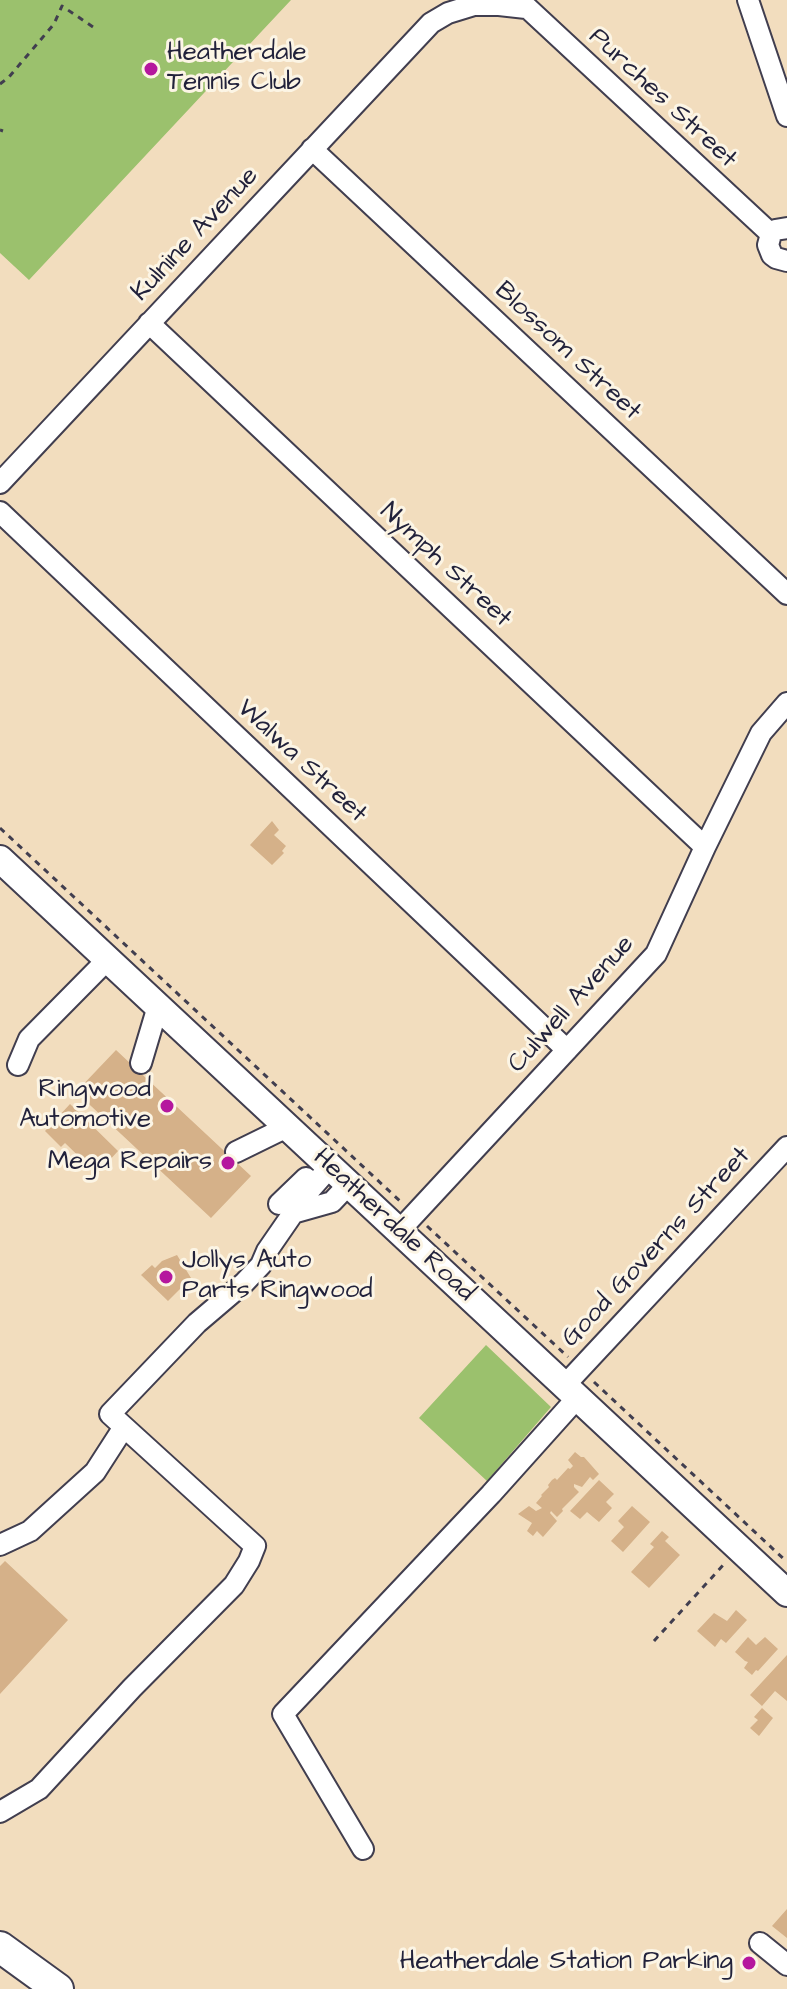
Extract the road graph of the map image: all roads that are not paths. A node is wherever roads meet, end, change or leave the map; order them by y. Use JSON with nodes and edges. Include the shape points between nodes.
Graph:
{"nodes":[{"id":1,"x":431,"y":0,"type":"edge"},
{"id":2,"x":748,"y":0,"type":"edge"},
{"id":3,"x":522,"y":4,"type":"edge"},
{"id":4,"x":431,"y":23,"type":"junction"},
{"id":5,"x":787,"y":116,"type":"edge"},
{"id":6,"x":312,"y":149,"type":"junction"},
{"id":7,"x":779,"y":231,"type":"edge"},
{"id":8,"x":787,"y":261,"type":"edge"},
{"id":9,"x":149,"y":323,"type":"junction"},
{"id":10,"x":0,"y":483,"type":"edge"},
{"id":11,"x":0,"y":512,"type":"edge"},
{"id":12,"x":787,"y":594,"type":"edge"},
{"id":13,"x":787,"y":703,"type":"edge"},
{"id":14,"x":705,"y":847,"type":"junction"},
{"id":15,"x":0,"y":859,"type":"edge"},
{"id":16,"x":108,"y":959,"type":"junction"},
{"id":17,"x":158,"y":1006,"type":"junction"},
{"id":18,"x":567,"y":1050,"type":"junction"},
{"id":19,"x":141,"y":1063,"type":"dead end"},
{"id":20,"x":18,"y":1065,"type":"dead end"},
{"id":21,"x":287,"y":1127,"type":"junction"},
{"id":22,"x":787,"y":1147,"type":"edge"},
{"id":23,"x":236,"y":1152,"type":"dead end"},
{"id":24,"x":334,"y":1171,"type":"junction"},
{"id":25,"x":286,"y":1208,"type":"junction"},
{"id":26,"x":407,"y":1222,"type":"junction"},
{"id":27,"x":574,"y":1384,"type":"junction"},
{"id":28,"x":124,"y":1427,"type":"junction"},
{"id":29,"x":0,"y":1545,"type":"edge"},
{"id":30,"x":787,"y":1593,"type":"edge"},
{"id":31,"x":0,"y":1812,"type":"edge"},
{"id":32,"x":363,"y":1849,"type":"dead end"},
{"id":33,"x":760,"y":1943,"type":"dead end"},
{"id":34,"x":0,"y":1947,"type":"edge"},
{"id":35,"x":787,"y":1965,"type":"edge"},
{"id":36,"x":58,"y":1989,"type":"edge"}],
"edges":[{"from":1,"to":4,"type":"street"},
{"from":2,"to":5,"type":"street"},
{"from":3,"to":4,"type":"street","name":"Kulnine Avenue","via":[[474,5]]},
{"from":3,"to":7,"type":"street","name":"Purches Street"},
{"from":4,"to":6,"type":"street","name":"Kulnine Avenue"},
{"from":6,"to":9,"type":"street","name":"Kulnine Avenue"},
{"from":6,"to":12,"type":"street","name":"Blossom Street"},
{"from":7,"to":8,"type":"street","name":"Purches Street","via":[[768,245],[772,255]]},
{"from":9,"to":10,"type":"street","name":"Kulnine Avenue"},
{"from":9,"to":14,"type":"street","name":"Nymph Street"},
{"from":11,"to":18,"type":"street","name":"Walwa Street"},
{"from":13,"to":14,"type":"street","name":"Culwell Avenue","via":[[761,733]]},
{"from":14,"to":18,"type":"street","name":"Culwell Avenue","via":[[656,954]]},
{"from":15,"to":16,"type":"main road","name":"Heatherdale Road"},
{"from":16,"to":17,"type":"main road","name":"Heatherdale Road"},
{"from":16,"to":20,"type":"street","via":[[29,1039]]},
{"from":17,"to":19,"type":"street"},
{"from":17,"to":21,"type":"main road","name":"Heatherdale Road"},
{"from":18,"to":26,"type":"street","name":"Culwell Avenue"},
{"from":21,"to":23,"type":"street"},
{"from":21,"to":24,"type":"main road","name":"Heatherdale Road"},
{"from":22,"to":27,"type":"street","name":"Good Governs Street"},
{"from":24,"to":25,"type":"street"},
{"from":24,"to":25,"type":"street","via":[[332,1202]]},
{"from":24,"to":26,"type":"main road","name":"Heatherdale Road"},
{"from":25,"to":28,"type":"street","via":[[261,1265],[110,1414]]},
{"from":26,"to":27,"type":"main road","name":"Heatherdale Road"},
{"from":27,"to":30,"type":"main road","name":"Heatherdale Road"},
{"from":27,"to":32,"type":"street","name":"Good Governs Street","via":[[491,1494],[283,1714]]},
{"from":28,"to":29,"type":"street","via":[[95,1472],[30,1531]]},
{"from":28,"to":31,"type":"street","via":[[255,1546],[234,1585],[39,1789]]},
{"from":33,"to":35,"type":"street"},
{"from":34,"to":36,"type":"highway"}]}
